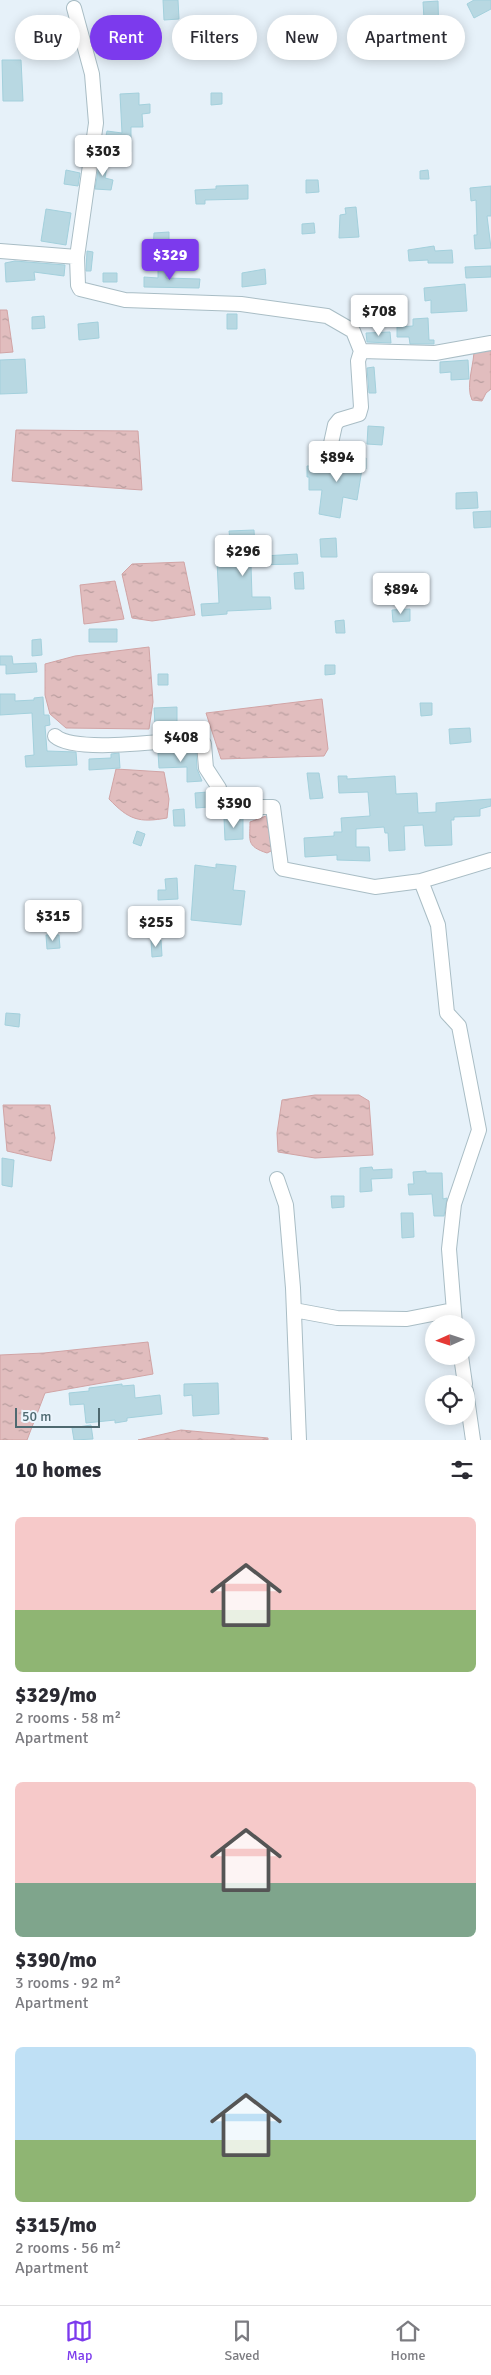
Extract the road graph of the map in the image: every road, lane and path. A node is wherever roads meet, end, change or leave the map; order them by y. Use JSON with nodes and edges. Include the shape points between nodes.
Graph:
{"nodes":[{"id":1,"x":74,"y":8,"type":"dead end"},
{"id":2,"x":0,"y":251,"type":"edge"},
{"id":3,"x":77,"y":257,"type":"junction"},
{"id":4,"x":491,"y":344,"type":"edge"},
{"id":5,"x":361,"y":352,"type":"junction"},
{"id":6,"x":328,"y":456,"type":"dead end"},
{"id":7,"x":55,"y":736,"type":"dead end"},
{"id":8,"x":491,"y":860,"type":"edge"},
{"id":9,"x":421,"y":881,"type":"junction"},
{"id":10,"x":277,"y":1179,"type":"dead end"},
{"id":11,"x":294,"y":1310,"type":"junction"},
{"id":12,"x":454,"y":1315,"type":"edge"},
{"id":13,"x":425,"y":1318,"type":"edge"},
{"id":14,"x":470,"y":1425,"type":"edge"},
{"id":15,"x":299,"y":1440,"type":"edge"},
{"id":16,"x":472,"y":1440,"type":"edge"}],
"edges":[{"from":1,"to":3,"type":"street","via":[[92,74],[96,123]]},
{"from":2,"to":3,"type":"street"},
{"from":3,"to":5,"type":"street","via":[[80,290],[125,300],[242,304],[327,316],[353,330]]},
{"from":4,"to":5,"type":"street","via":[[435,353]]},
{"from":5,"to":6,"type":"street","via":[[358,361],[359,414],[339,420]]},
{"from":7,"to":9,"type":"street","via":[[89,746],[201,740],[206,768],[219,788],[222,807],[272,807],[283,869],[375,887]]},
{"from":8,"to":9,"type":"street"},
{"from":9,"to":12,"type":"street","via":[[438,924],[447,1013],[459,1026],[479,1130],[454,1204],[450,1249]]},
{"from":10,"to":11,"type":"street","via":[[286,1206]]},
{"from":11,"to":13,"type":"street","via":[[337,1318]]},
{"from":11,"to":15,"type":"street"},
{"from":14,"to":16,"type":"street"}]}
